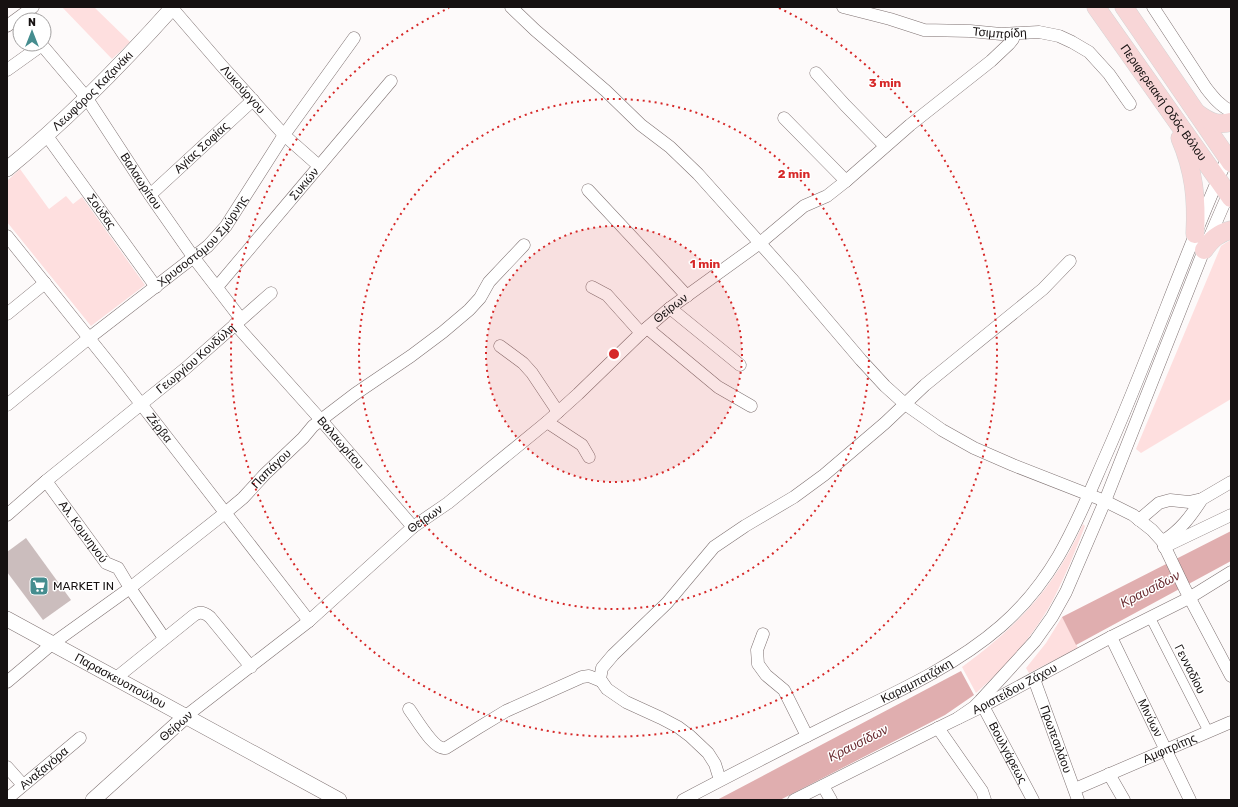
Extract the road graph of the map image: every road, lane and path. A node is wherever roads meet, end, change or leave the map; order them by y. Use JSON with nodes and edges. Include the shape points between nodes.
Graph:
{"nodes":[{"id":1,"x":33,"y":7,"type":"edge"},
{"id":2,"x":172,"y":7,"type":"edge"},
{"id":3,"x":511,"y":7,"type":"edge"},
{"id":4,"x":843,"y":7,"type":"edge"},
{"id":5,"x":1096,"y":7,"type":"edge"},
{"id":6,"x":1124,"y":7,"type":"edge"},
{"id":7,"x":1153,"y":7,"type":"edge"},
{"id":8,"x":23,"y":12,"type":"edge"},
{"id":9,"x":1014,"y":34,"type":"junction"},
{"id":10,"x":354,"y":38,"type":"dead end"},
{"id":11,"x":31,"y":52,"type":"edge"},
{"id":12,"x":49,"y":52,"type":"edge"},
{"id":13,"x":7,"y":70,"type":"edge"},
{"id":14,"x":816,"y":73,"type":"dead end"},
{"id":15,"x":391,"y":81,"type":"dead end"},
{"id":16,"x":86,"y":97,"type":"junction"},
{"id":17,"x":253,"y":100,"type":"junction"},
{"id":18,"x":1130,"y":104,"type":"dead end"},
{"id":19,"x":1231,"y":111,"type":"edge"},
{"id":20,"x":1195,"y":112,"type":"junction"},
{"id":21,"x":1170,"y":113,"type":"junction"},
{"id":22,"x":784,"y":118,"type":"dead end"},
{"id":23,"x":1231,"y":122,"type":"edge"},
{"id":24,"x":284,"y":135,"type":"junction"},
{"id":25,"x":47,"y":136,"type":"junction"},
{"id":26,"x":885,"y":146,"type":"junction"},
{"id":27,"x":1230,"y":157,"type":"edge"},
{"id":28,"x":319,"y":166,"type":"junction"},
{"id":29,"x":7,"y":169,"type":"edge"},
{"id":30,"x":846,"y":181,"type":"junction"},
{"id":31,"x":588,"y":190,"type":"dead end"},
{"id":32,"x":1227,"y":191,"type":"edge"},
{"id":33,"x":150,"y":195,"type":"junction"},
{"id":34,"x":1231,"y":230,"type":"edge"},
{"id":35,"x":1195,"y":234,"type":"junction"},
{"id":36,"x":7,"y":236,"type":"edge"},
{"id":37,"x":760,"y":243,"type":"junction"},
{"id":38,"x":524,"y":245,"type":"dead end"},
{"id":39,"x":1204,"y":250,"type":"junction"},
{"id":40,"x":194,"y":258,"type":"junction"},
{"id":41,"x":1070,"y":261,"type":"dead end"},
{"id":42,"x":45,"y":283,"type":"junction"},
{"id":43,"x":156,"y":287,"type":"junction"},
{"id":44,"x":217,"y":287,"type":"junction"},
{"id":45,"x":592,"y":287,"type":"dead end"},
{"id":46,"x":271,"y":293,"type":"dead end"},
{"id":47,"x":687,"y":296,"type":"junction"},
{"id":48,"x":670,"y":308,"type":"junction"},
{"id":49,"x":7,"y":314,"type":"edge"},
{"id":50,"x":238,"y":322,"type":"junction"},
{"id":51,"x":644,"y":330,"type":"junction"},
{"id":52,"x":89,"y":338,"type":"junction"},
{"id":53,"x":500,"y":346,"type":"dead end"},
{"id":54,"x":740,"y":365,"type":"dead end"},
{"id":55,"x":141,"y":404,"type":"junction"},
{"id":56,"x":905,"y":404,"type":"junction"},
{"id":57,"x":7,"y":405,"type":"edge"},
{"id":58,"x":751,"y":406,"type":"dead end"},
{"id":59,"x":558,"y":412,"type":"junction"},
{"id":60,"x":321,"y":420,"type":"junction"},
{"id":61,"x":547,"y":422,"type":"junction"},
{"id":62,"x":589,"y":457,"type":"dead end"},
{"id":63,"x":46,"y":481,"type":"junction"},
{"id":64,"x":1231,"y":482,"type":"edge"},
{"id":65,"x":1089,"y":493,"type":"junction"},
{"id":66,"x":1202,"y":499,"type":"junction"},
{"id":67,"x":1105,"y":500,"type":"junction"},
{"id":68,"x":225,"y":513,"type":"junction"},
{"id":69,"x":7,"y":515,"type":"edge"},
{"id":70,"x":1231,"y":515,"type":"edge"},
{"id":71,"x":1139,"y":520,"type":"junction"},
{"id":72,"x":413,"y":527,"type":"junction"},
{"id":73,"x":1165,"y":549,"type":"junction"},
{"id":74,"x":1231,"y":572,"type":"edge"},
{"id":75,"x":130,"y":588,"type":"junction"},
{"id":76,"x":1187,"y":594,"type":"junction"},
{"id":77,"x":1150,"y":617,"type":"junction"},
{"id":78,"x":7,"y":619,"type":"edge"},
{"id":79,"x":309,"y":621,"type":"junction"},
{"id":80,"x":763,"y":634,"type":"dead end"},
{"id":81,"x":1111,"y":637,"type":"junction"},
{"id":82,"x":164,"y":638,"type":"junction"},
{"id":83,"x":52,"y":644,"type":"junction"},
{"id":84,"x":251,"y":667,"type":"junction"},
{"id":85,"x":1231,"y":676,"type":"edge"},
{"id":86,"x":116,"y":678,"type":"junction"},
{"id":87,"x":1034,"y":679,"type":"junction"},
{"id":88,"x":601,"y":681,"type":"junction"},
{"id":89,"x":7,"y":682,"type":"edge"},
{"id":90,"x":983,"y":706,"type":"junction"},
{"id":91,"x":409,"y":708,"type":"dead end"},
{"id":92,"x":186,"y":716,"type":"junction"},
{"id":93,"x":958,"y":718,"type":"junction"},
{"id":94,"x":1231,"y":722,"type":"edge"},
{"id":95,"x":938,"y":728,"type":"junction"},
{"id":96,"x":1208,"y":731,"type":"junction"},
{"id":97,"x":807,"y":736,"type":"junction"},
{"id":98,"x":80,"y":738,"type":"dead end"},
{"id":99,"x":1166,"y":750,"type":"junction"},
{"id":100,"x":7,"y":767,"type":"edge"},
{"id":101,"x":1109,"y":774,"type":"junction"},
{"id":102,"x":720,"y":780,"type":"junction"},
{"id":103,"x":23,"y":785,"type":"junction"},
{"id":104,"x":823,"y":786,"type":"junction"},
{"id":105,"x":1074,"y":796,"type":"edge"},
{"id":106,"x":328,"y":798,"type":"edge"},
{"id":107,"x":7,"y":799,"type":"edge"},
{"id":108,"x":798,"y":799,"type":"edge"},
{"id":109,"x":93,"y":800,"type":"edge"},
{"id":110,"x":683,"y":800,"type":"edge"},
{"id":111,"x":831,"y":800,"type":"edge"},
{"id":112,"x":985,"y":800,"type":"edge"},
{"id":113,"x":1033,"y":800,"type":"edge"},
{"id":114,"x":1124,"y":800,"type":"edge"},
{"id":115,"x":1190,"y":800,"type":"edge"}],
"edges":[{"from":1,"to":8,"type":"street"},
{"from":2,"to":16,"type":"street","name":"Λεωφόρος Καζανάκι"},
{"from":2,"to":17,"type":"street","name":"Λυκούργου"},
{"from":3,"to":37,"type":"street","via":[[641,125],[686,162]]},
{"from":4,"to":9,"type":"street","name":"Τσιμπρίδη","via":[[924,30]]},
{"from":5,"to":21,"type":"main road","name":"Περιφερειακή Οδός Βόλου"},
{"from":6,"to":20,"type":"main road","name":"Περιφερειακή Οδός Βόλου"},
{"from":7,"to":19,"type":"street","via":[[1215,100]]},
{"from":9,"to":18,"type":"street","name":"Τσιμπρίδη","via":[[1047,33],[1065,38],[1083,48],[1109,74]]},
{"from":9,"to":26,"type":"street","name":"Θείρων","via":[[1009,44],[991,61]]},
{"from":10,"to":24,"type":"street","name":"Χρυσοστόμου Σμύρνης"},
{"from":11,"to":13,"type":"street"},
{"from":12,"to":16,"type":"street","name":"Βαλαωρίτου"},
{"from":14,"to":26,"type":"street"},
{"from":15,"to":28,"type":"street","name":"Συκιών"},
{"from":16,"to":25,"type":"street","name":"Λεωφόρος Καζανάκι"},
{"from":16,"to":33,"type":"street","name":"Βαλαωρίτου"},
{"from":17,"to":24,"type":"street","name":"Λυκούργου"},
{"from":17,"to":33,"type":"street","name":"Αγίας Σοφίας"},
{"from":20,"to":23,"type":"main road","via":[[1209,122]]},
{"from":20,"to":27,"type":"main road","name":"Περιφερειακή Οδός Βόλου"},
{"from":21,"to":32,"type":"main road","name":"Περιφερειακή Οδός Βόλου"},
{"from":21,"to":35,"type":"main road","via":[[1195,187]]},
{"from":22,"to":30,"type":"street"},
{"from":24,"to":28,"type":"street","name":"Λυκούργου"},
{"from":24,"to":40,"type":"street","name":"Χρυσοστόμου Σμύρνης","via":[[226,226]]},
{"from":25,"to":29,"type":"street","name":"Λεωφόρος Καζανάκι"},
{"from":25,"to":43,"type":"street","name":"Σούδας"},
{"from":26,"to":30,"type":"street","name":"Θείρων"},
{"from":27,"to":32,"type":"street"},
{"from":28,"to":44,"type":"street","name":"Συκιών"},
{"from":30,"to":37,"type":"street","name":"Θείρων","via":[[827,196],[804,206]]},
{"from":31,"to":47,"type":"street"},
{"from":32,"to":35,"type":"street","name":"Καραμπατζάκη"},
{"from":32,"to":39,"type":"street"},
{"from":33,"to":40,"type":"street","name":"Βαλαωρίτου"},
{"from":34,"to":39,"type":"main road","via":[[1210,241]]},
{"from":35,"to":65,"type":"street","name":"Καραμπατζάκη","via":[[1120,423]]},
{"from":36,"to":42,"type":"street","name":"Ζέρβα"},
{"from":37,"to":47,"type":"street","name":"Θείρων"},
{"from":37,"to":56,"type":"street","via":[[861,360]]},
{"from":38,"to":60,"type":"street","name":"Παπάγου","via":[[489,282],[469,310],[444,332]]},
{"from":39,"to":67,"type":"street"},
{"from":40,"to":43,"type":"street","name":"Χρυσοστόμου Σμύρνης"},
{"from":40,"to":44,"type":"street","name":"Βαλαωρίτου"},
{"from":41,"to":56,"type":"street","via":[[1043,289]]},
{"from":42,"to":49,"type":"street"},
{"from":42,"to":52,"type":"street","name":"Ζέρβα"},
{"from":43,"to":52,"type":"street","name":"Χρυσοστόμου Σμύρνης"},
{"from":44,"to":50,"type":"street","name":"Βαλαωρίτου"},
{"from":45,"to":51,"type":"street","via":[[607,295]]},
{"from":46,"to":50,"type":"street","name":"Γεωργίου Κονδύλη"},
{"from":47,"to":48,"type":"street","name":"Θείρων"},
{"from":48,"to":51,"type":"street","name":"Θείρων"},
{"from":48,"to":54,"type":"street"},
{"from":50,"to":55,"type":"street","name":"Γεωργίου Κονδύλη"},
{"from":50,"to":60,"type":"street","name":"Βαλαωρίτου"},
{"from":51,"to":58,"type":"street","via":[[718,387]]},
{"from":51,"to":59,"type":"street","name":"Θείρων"},
{"from":52,"to":55,"type":"street","name":"Ζέρβα"},
{"from":52,"to":57,"type":"street","name":"Χρυσοστόμου Σμύρνης"},
{"from":53,"to":59,"type":"street","via":[[532,373]]},
{"from":55,"to":63,"type":"street","name":"Γεωργίου Κονδύλη"},
{"from":55,"to":68,"type":"street","name":"Ζέρβα"},
{"from":56,"to":65,"type":"street","via":[[942,430],[974,448],[1013,466]]},
{"from":56,"to":88,"type":"street","via":[[809,487],[714,547],[667,603],[607,661],[600,672]]},
{"from":59,"to":61,"type":"street","name":"Θείρων"},
{"from":60,"to":68,"type":"street","name":"Παπάγου"},
{"from":60,"to":72,"type":"street","name":"Βαλαωρίτου"},
{"from":61,"to":62,"type":"street","via":[[582,445]]},
{"from":61,"to":72,"type":"street","name":"Θείρων"},
{"from":63,"to":69,"type":"street","name":"Γεωργίου Κονδύλη"},
{"from":63,"to":75,"type":"street","name":"Αλ. Κομνηνού","via":[[106,563],[118,568]]},
{"from":64,"to":66,"type":"street"},
{"from":65,"to":67,"type":"street"},
{"from":65,"to":97,"type":"street","name":"Καραμπατζάκη","via":[[1066,543],[1051,568],[1030,597],[1002,625],[932,673]]},
{"from":66,"to":71,"type":"street","via":[[1164,502],[1152,508]]},
{"from":66,"to":73,"type":"street","via":[[1193,514],[1172,535]]},
{"from":67,"to":71,"type":"street"},
{"from":67,"to":93,"type":"street","via":[[1066,592],[1046,627],[996,685],[974,707]]},
{"from":68,"to":75,"type":"street","name":"Παπάγου"},
{"from":68,"to":79,"type":"street","name":"Ζέρβα"},
{"from":70,"to":73,"type":"street"},
{"from":71,"to":73,"type":"street","via":[[1152,530]]},
{"from":72,"to":79,"type":"street","name":"Θείρων"},
{"from":73,"to":76,"type":"street"},
{"from":74,"to":76,"type":"street","name":"Αριστείδου Ζάχου"},
{"from":75,"to":82,"type":"street","name":"Αλ. Κομνηνού"},
{"from":75,"to":83,"type":"street","name":"Παπάγου"},
{"from":76,"to":77,"type":"street","name":"Αριστείδου Ζάχου"},
{"from":76,"to":85,"type":"street"},
{"from":77,"to":81,"type":"street","name":"Αριστείδου Ζάχου"},
{"from":77,"to":96,"type":"street","name":"Γενναδίου"},
{"from":78,"to":83,"type":"street","name":"Παρασκευοπούλου"},
{"from":79,"to":84,"type":"street","name":"Θείρων"},
{"from":80,"to":97,"type":"street","via":[[757,650],[758,664],[766,675],[784,690]]},
{"from":81,"to":87,"type":"street","name":"Αριστείδου Ζάχου"},
{"from":81,"to":99,"type":"street","name":"Μινύων"},
{"from":82,"to":84,"type":"street","via":[[197,613],[206,613]]},
{"from":82,"to":86,"type":"street"},
{"from":83,"to":86,"type":"street","name":"Παρασκευοπούλου"},
{"from":83,"to":89,"type":"street","name":"Παπάγου"},
{"from":84,"to":92,"type":"street","name":"Θείρων"},
{"from":86,"to":92,"type":"street","name":"Παρασκευοπούλου"},
{"from":87,"to":90,"type":"street","name":"Αριστείδου Ζάχου"},
{"from":87,"to":105,"type":"street","name":"Πρωτεσιλάου"},
{"from":88,"to":91,"type":"street","via":[[589,676],[582,677],[506,711],[443,749],[433,743]]},
{"from":88,"to":102,"type":"street","via":[[607,689],[626,702],[678,727],[701,745],[715,764]]},
{"from":90,"to":93,"type":"street","name":"Αριστείδου Ζάχου"},
{"from":90,"to":113,"type":"street","name":"Βουλγάρεως"},
{"from":92,"to":106,"type":"street","name":"Παρασκευοπούλου"},
{"from":92,"to":109,"type":"street","name":"Θείρων"},
{"from":93,"to":95,"type":"street","name":"Αριστείδου Ζάχου"},
{"from":94,"to":96,"type":"street","name":"Αμφιτρίτης"},
{"from":95,"to":104,"type":"street","name":"Αριστείδου Ζάχου"},
{"from":95,"to":112,"type":"street","via":[[982,791]]},
{"from":96,"to":99,"type":"street","name":"Αμφιτρίτης"},
{"from":97,"to":102,"type":"street","name":"Καραμπατζάκη"},
{"from":98,"to":103,"type":"street","name":"Αναξαγόρα"},
{"from":99,"to":101,"type":"street","name":"Αμφιτρίτης"},
{"from":99,"to":115,"type":"street","name":"Μινύων"},
{"from":100,"to":103,"type":"street"},
{"from":101,"to":105,"type":"street","name":"Αμφιτρίτης"},
{"from":101,"to":114,"type":"street"},
{"from":102,"to":110,"type":"street","name":"Καραμπατζάκη"},
{"from":103,"to":107,"type":"street","name":"Αναξαγόρα"},
{"from":104,"to":108,"type":"street","name":"Αριστείδου Ζάχου"},
{"from":104,"to":111,"type":"street"}]}
